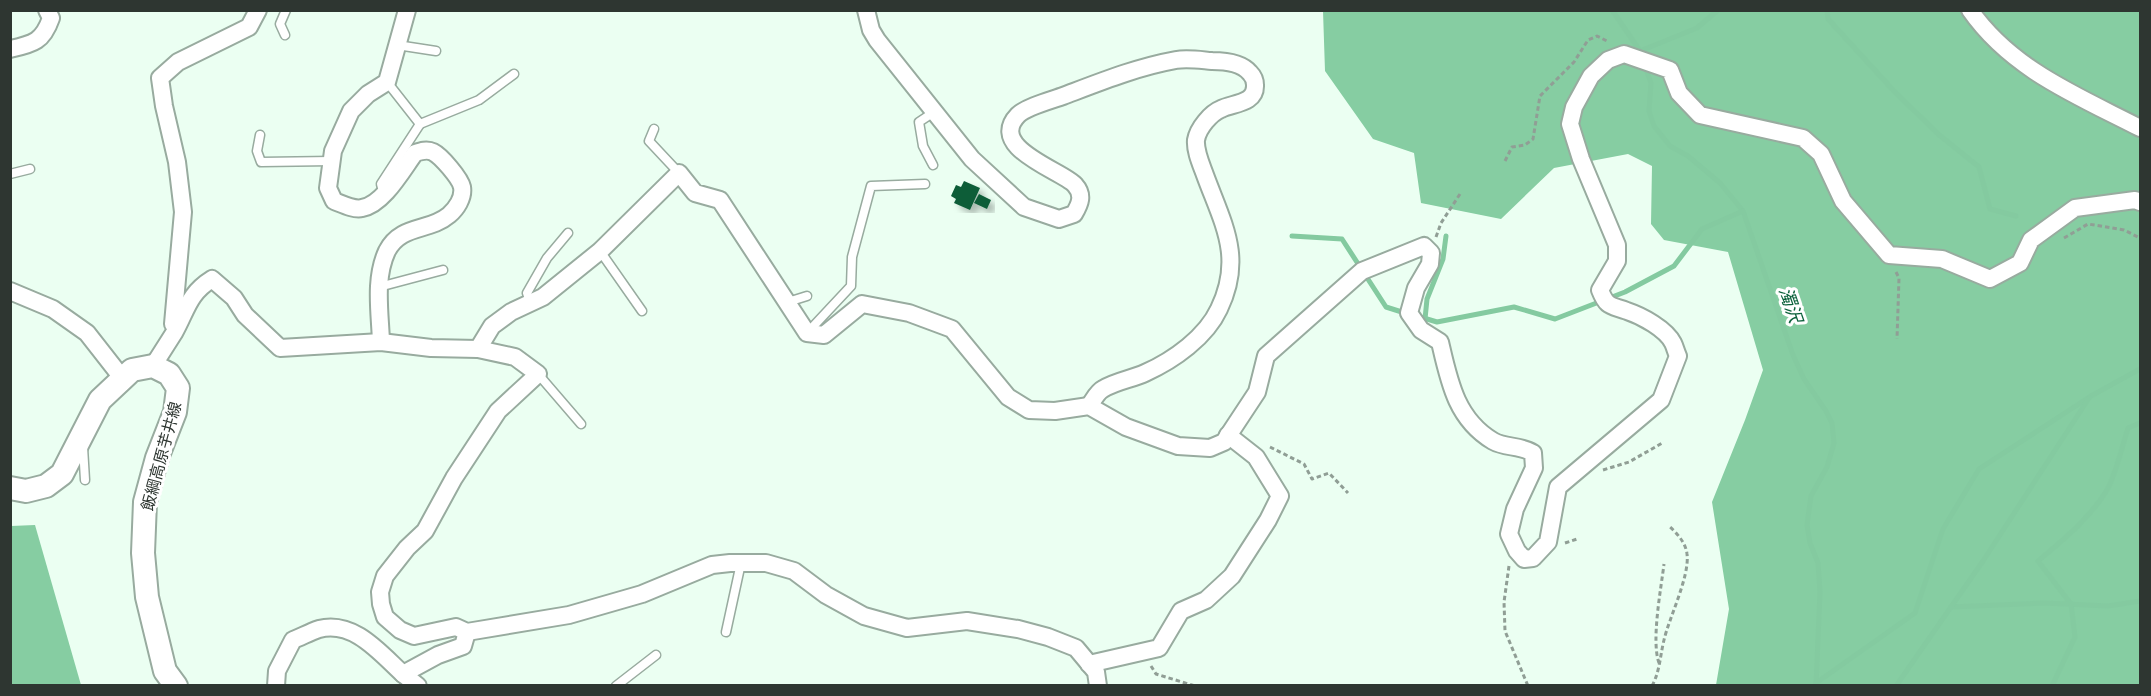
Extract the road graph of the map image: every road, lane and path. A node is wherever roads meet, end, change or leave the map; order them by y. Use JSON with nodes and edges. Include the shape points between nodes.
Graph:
{"nodes":[{"id":1,"x":47,"y":10,"type":"edge"},
{"id":2,"x":258,"y":10,"type":"edge"},
{"id":3,"x":286,"y":10,"type":"edge"},
{"id":4,"x":407,"y":10,"type":"edge"},
{"id":5,"x":866,"y":10,"type":"edge"},
{"id":6,"x":1970,"y":10,"type":"edge"},
{"id":7,"x":285,"y":35,"type":"dead end"},
{"id":8,"x":397,"y":45,"type":"junction"},
{"id":9,"x":10,"y":48,"type":"edge"},
{"id":10,"x":436,"y":51,"type":"dead end"},
{"id":11,"x":1628,"y":55,"type":"junction"},
{"id":12,"x":514,"y":74,"type":"dead end"},
{"id":13,"x":387,"y":82,"type":"junction"},
{"id":14,"x":934,"y":112,"type":"junction"},
{"id":15,"x":420,"y":124,"type":"junction"},
{"id":16,"x":2140,"y":128,"type":"edge"},
{"id":17,"x":654,"y":129,"type":"dead end"},
{"id":18,"x":260,"y":135,"type":"dead end"},
{"id":19,"x":332,"y":161,"type":"junction"},
{"id":20,"x":1505,"y":161,"type":"dead end"},
{"id":21,"x":933,"y":165,"type":"dead end"},
{"id":22,"x":30,"y":169,"type":"dead end"},
{"id":23,"x":679,"y":173,"type":"junction"},
{"id":24,"x":10,"y":174,"type":"edge"},
{"id":25,"x":925,"y":184,"type":"dead end"},
{"id":26,"x":1460,"y":194,"type":"dead end"},
{"id":27,"x":384,"y":195,"type":"junction"},
{"id":28,"x":2140,"y":202,"type":"edge"},
{"id":29,"x":568,"y":233,"type":"dead end"},
{"id":30,"x":2140,"y":238,"type":"edge"},
{"id":31,"x":2059,"y":241,"type":"dead end"},
{"id":32,"x":600,"y":251,"type":"junction"},
{"id":33,"x":1431,"y":253,"type":"junction"},
{"id":34,"x":1889,"y":255,"type":"junction"},
{"id":35,"x":443,"y":270,"type":"dead end"},
{"id":36,"x":379,"y":287,"type":"junction"},
{"id":37,"x":10,"y":291,"type":"edge"},
{"id":38,"x":781,"y":296,"type":"junction"},
{"id":39,"x":807,"y":296,"type":"dead end"},
{"id":40,"x":530,"y":302,"type":"junction"},
{"id":41,"x":642,"y":311,"type":"dead end"},
{"id":42,"x":807,"y":333,"type":"junction"},
{"id":43,"x":172,"y":336,"type":"junction"},
{"id":44,"x":1897,"y":339,"type":"dead end"},
{"id":45,"x":381,"y":342,"type":"junction"},
{"id":46,"x":478,"y":349,"type":"junction"},
{"id":47,"x":153,"y":366,"type":"junction"},
{"id":48,"x":538,"y":374,"type":"junction"},
{"id":49,"x":123,"y":379,"type":"junction"},
{"id":50,"x":1089,"y":406,"type":"junction"},
{"id":51,"x":581,"y":424,"type":"dead end"},
{"id":52,"x":82,"y":434,"type":"junction"},
{"id":53,"x":1228,"y":435,"type":"junction"},
{"id":54,"x":1664,"y":442,"type":"dead end"},
{"id":55,"x":1269,"y":446,"type":"dead end"},
{"id":56,"x":1582,"y":467,"type":"junction"},
{"id":57,"x":85,"y":480,"type":"dead end"},
{"id":58,"x":10,"y":488,"type":"edge"},
{"id":59,"x":1348,"y":493,"type":"dead end"},
{"id":60,"x":1670,"y":527,"type":"dead end"},
{"id":61,"x":1513,"y":543,"type":"junction"},
{"id":62,"x":741,"y":563,"type":"junction"},
{"id":63,"x":1664,"y":564,"type":"dead end"},
{"id":64,"x":466,"y":632,"type":"junction"},
{"id":65,"x":726,"y":632,"type":"dead end"},
{"id":66,"x":1144,"y":651,"type":"junction"},
{"id":67,"x":656,"y":655,"type":"dead end"},
{"id":68,"x":1089,"y":664,"type":"junction"},
{"id":69,"x":1660,"y":665,"type":"junction"},
{"id":70,"x":403,"y":674,"type":"junction"},
{"id":71,"x":176,"y":686,"type":"edge"},
{"id":72,"x":276,"y":686,"type":"edge"},
{"id":73,"x":418,"y":686,"type":"edge"},
{"id":74,"x":616,"y":686,"type":"edge"},
{"id":75,"x":1098,"y":686,"type":"edge"},
{"id":76,"x":1195,"y":686,"type":"edge"},
{"id":77,"x":1528,"y":686,"type":"edge"},
{"id":78,"x":1652,"y":686,"type":"edge"}],
"edges":[{"from":1,"to":9,"type":"street","via":[[51,18],[46,33],[31,44]]},
{"from":2,"to":43,"type":"street","via":[[249,27],[178,62],[160,78],[183,212]]},
{"from":3,"to":7,"type":"lane","via":[[280,24]]},
{"from":4,"to":8,"type":"street"},
{"from":5,"to":14,"type":"street","via":[[877,40]]},
{"from":6,"to":16,"type":"street","via":[[1981,26],[2041,77]]},
{"from":8,"to":10,"type":"lane"},
{"from":8,"to":13,"type":"street"},
{"from":11,"to":20,"type":"path","via":[[1597,36],[1588,40],[1574,62],[1540,96],[1533,139],[1512,147]]},
{"from":11,"to":34,"type":"street","via":[[1670,70],[1679,93],[1700,114],[1803,138],[1821,154],[1843,201]]},
{"from":11,"to":56,"type":"street","via":[[1608,60],[1591,76],[1574,107],[1570,124],[1617,245],[1617,261],[1600,290],[1604,301],[1660,330],[1673,341],[1678,356],[1661,400]]},
{"from":12,"to":15,"type":"lane","via":[[479,100]]},
{"from":13,"to":15,"type":"lane"},
{"from":13,"to":19,"type":"street","via":[[351,111]]},
{"from":14,"to":21,"type":"lane","via":[[919,122],[923,146]]},
{"from":14,"to":50,"type":"street","via":[[972,159],[1024,207],[1059,219],[1074,214],[1081,202],[1080,193],[1075,184],[1022,151],[1012,137],[1018,115],[1127,73],[1178,60],[1231,63],[1250,72],[1255,81],[1249,98],[1220,109],[1203,125],[1196,139],[1198,158],[1231,245],[1230,277],[1219,309],[1206,331],[1169,360],[1102,389]]},
{"from":15,"to":27,"type":"lane","via":[[381,184]]},
{"from":17,"to":23,"type":"lane","via":[[649,141]]},
{"from":18,"to":19,"type":"lane","via":[[257,151],[261,162]]},
{"from":19,"to":27,"type":"street","via":[[328,188],[334,201],[361,209]]},
{"from":22,"to":24,"type":"lane"},
{"from":23,"to":32,"type":"street"},
{"from":23,"to":38,"type":"street","via":[[696,193],[720,200]]},
{"from":25,"to":42,"type":"lane","via":[[872,186],[852,258],[851,286]]},
{"from":26,"to":33,"type":"path","via":[[1441,224]]},
{"from":27,"to":36,"type":"street","via":[[415,153],[423,150],[433,152],[450,168],[462,187],[461,198],[447,217],[393,241],[378,279]]},
{"from":28,"to":34,"type":"street","via":[[2074,208],[2031,240],[2020,263],[1990,279],[1942,259]]},
{"from":29,"to":40,"type":"lane","via":[[547,258],[527,293]]},
{"from":30,"to":31,"type":"path","via":[[2124,230],[2088,224]]},
{"from":32,"to":40,"type":"street","via":[[543,297]]},
{"from":32,"to":41,"type":"lane"},
{"from":33,"to":53,"type":"street","via":[[1424,246],[1362,271],[1266,356],[1257,392]]},
{"from":33,"to":61,"type":"street","via":[[1409,314],[1421,330],[1440,342],[1452,391],[1466,418],[1495,442],[1533,453],[1534,468],[1515,509],[1509,534]]},
{"from":34,"to":44,"type":"path","via":[[1899,278]]},
{"from":35,"to":36,"type":"lane"},
{"from":36,"to":45,"type":"street"},
{"from":37,"to":49,"type":"street","via":[[53,309],[87,333]]},
{"from":38,"to":39,"type":"lane","via":[[791,301]]},
{"from":38,"to":42,"type":"street"},
{"from":40,"to":46,"type":"street","via":[[492,326]]},
{"from":42,"to":50,"type":"street","via":[[824,335],[862,304],[909,312],[952,329],[1008,397],[1029,410]]},
{"from":43,"to":45,"type":"street","via":[[198,287],[212,279],[280,348]]},
{"from":43,"to":47,"type":"street"},
{"from":45,"to":46,"type":"street"},
{"from":46,"to":48,"type":"street","via":[[515,357]]},
{"from":47,"to":49,"type":"main road","via":[[132,370]]},
{"from":47,"to":71,"type":"main road","name":"飯綱高原芋井線","via":[[169,374],[178,388],[175,412],[157,458],[146,502],[142,553],[147,597],[165,671]]},
{"from":48,"to":51,"type":"lane"},
{"from":48,"to":64,"type":"street","via":[[498,411],[425,531],[385,576],[380,592],[385,616],[400,630],[414,636],[456,627]]},
{"from":49,"to":52,"type":"main road","via":[[100,400]]},
{"from":50,"to":53,"type":"street","via":[[1126,427],[1178,446],[1210,448],[1224,442]]},
{"from":52,"to":57,"type":"lane"},
{"from":52,"to":58,"type":"main road","via":[[62,474],[46,486],[26,491]]},
{"from":53,"to":66,"type":"street","via":[[1257,457],[1280,496],[1232,576],[1206,600],[1181,611],[1160,648]]},
{"from":54,"to":56,"type":"path","via":[[1629,462],[1604,470]]},
{"from":55,"to":59,"type":"path","via":[[1304,464],[1312,479],[1329,473]]},
{"from":56,"to":61,"type":"street","via":[[1558,487],[1548,542],[1542,550],[1533,558],[1524,559]]},
{"from":60,"to":69,"type":"path","via":[[1680,536],[1687,554],[1686,571],[1664,639]]},
{"from":61,"to":77,"type":"path","via":[[1504,602],[1505,631]]},
{"from":62,"to":64,"type":"street","via":[[712,565],[642,594],[569,615]]},
{"from":62,"to":65,"type":"lane"},
{"from":62,"to":68,"type":"street","via":[[766,563],[794,571],[864,616],[907,628],[967,621],[1018,629],[1076,648]]},
{"from":63,"to":69,"type":"path","via":[[1657,626],[1656,656]]},
{"from":64,"to":70,"type":"street","via":[[463,646]]},
{"from":66,"to":68,"type":"street"},
{"from":66,"to":76,"type":"path","via":[[1156,674]]},
{"from":67,"to":74,"type":"lane"},
{"from":68,"to":75,"type":"street","via":[[1096,672]]},
{"from":69,"to":78,"type":"path"},
{"from":70,"to":72,"type":"street","via":[[367,640],[345,629],[321,628],[293,640],[277,671]]},
{"from":70,"to":73,"type":"street"}]}
